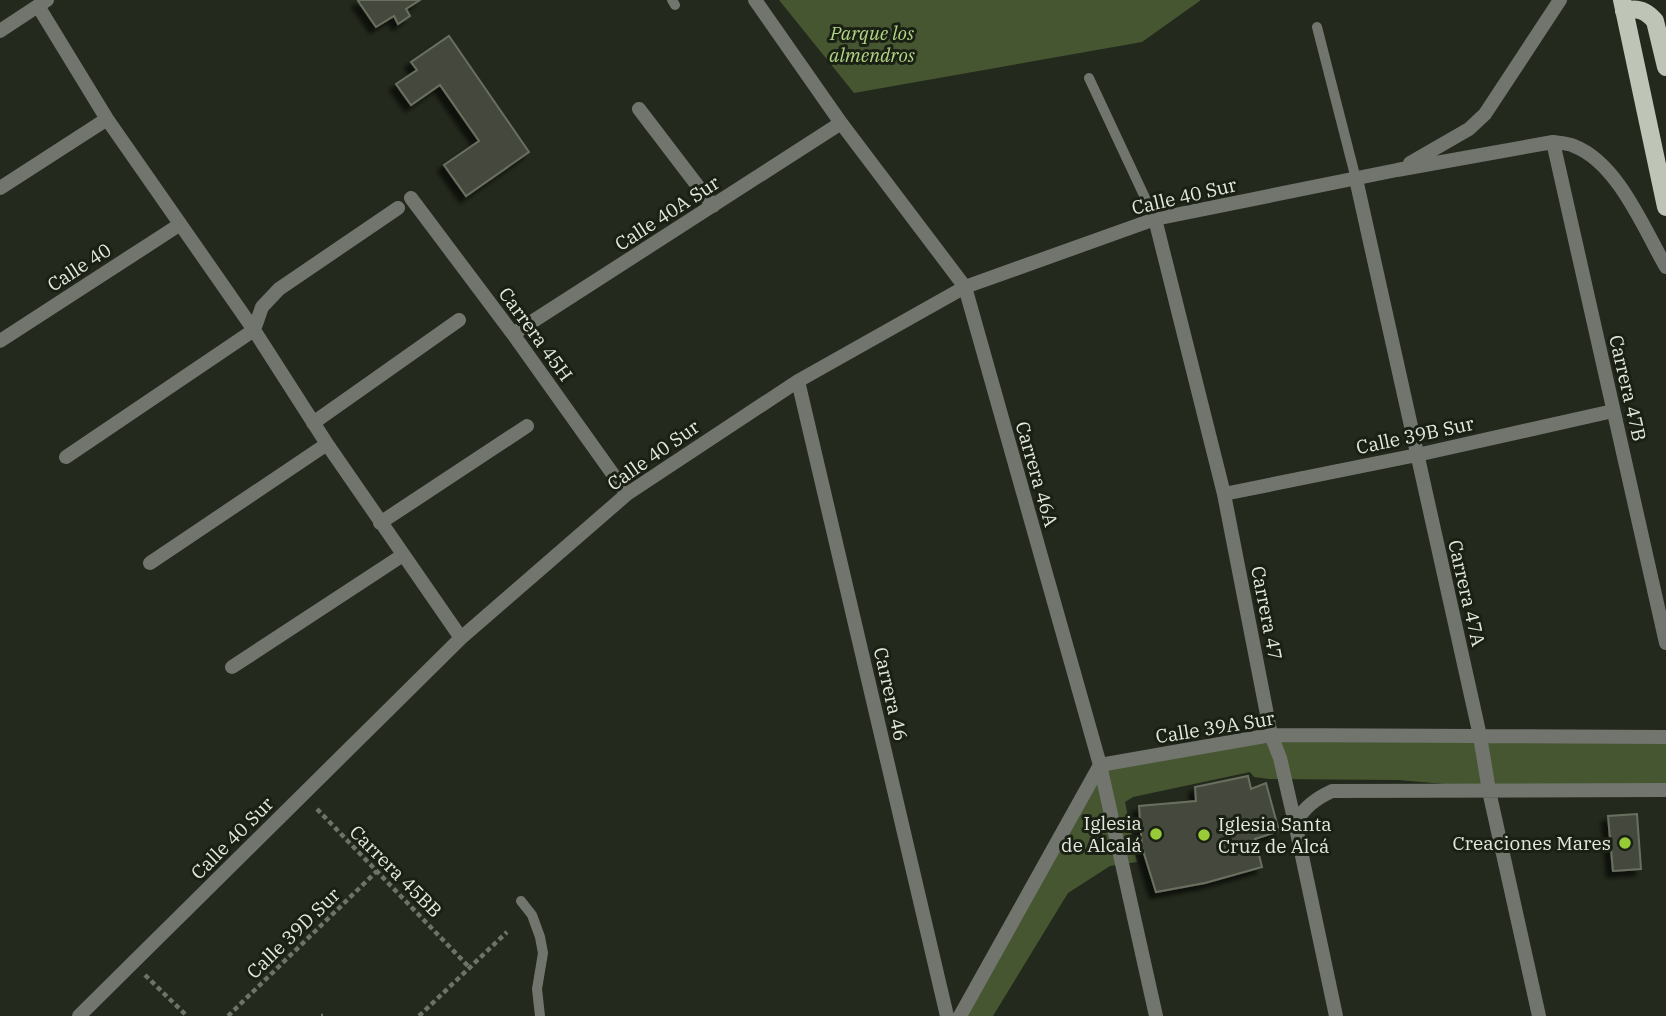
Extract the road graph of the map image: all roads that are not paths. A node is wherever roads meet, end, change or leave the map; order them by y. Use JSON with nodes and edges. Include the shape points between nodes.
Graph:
{"nodes":[{"id":1,"x":755,"y":0,"type":"edge"},
{"id":2,"x":1560,"y":0,"type":"edge"},
{"id":3,"x":43,"y":3,"type":"edge"},
{"id":4,"x":1623,"y":6,"type":"edge"},
{"id":5,"x":1317,"y":27,"type":"dead end"},
{"id":6,"x":0,"y":31,"type":"edge"},
{"id":7,"x":1666,"y":67,"type":"edge"},
{"id":8,"x":1089,"y":78,"type":"dead end"},
{"id":9,"x":639,"y":109,"type":"dead end"},
{"id":10,"x":107,"y":119,"type":"junction"},
{"id":11,"x":841,"y":122,"type":"junction"},
{"id":12,"x":1553,"y":142,"type":"junction"},
{"id":13,"x":1396,"y":170,"type":"junction"},
{"id":14,"x":1356,"y":180,"type":"junction"},
{"id":15,"x":0,"y":188,"type":"edge"},
{"id":16,"x":411,"y":198,"type":"dead end"},
{"id":17,"x":713,"y":206,"type":"junction"},
{"id":18,"x":1666,"y":206,"type":"edge"},
{"id":19,"x":398,"y":208,"type":"dead end"},
{"id":20,"x":1155,"y":219,"type":"junction"},
{"id":21,"x":179,"y":225,"type":"junction"},
{"id":22,"x":1666,"y":268,"type":"edge"},
{"id":23,"x":965,"y":287,"type":"junction"},
{"id":24,"x":459,"y":320,"type":"dead end"},
{"id":25,"x":254,"y":331,"type":"junction"},
{"id":26,"x":513,"y":334,"type":"junction"},
{"id":27,"x":0,"y":341,"type":"edge"},
{"id":28,"x":798,"y":381,"type":"junction"},
{"id":29,"x":1613,"y":411,"type":"junction"},
{"id":30,"x":313,"y":423,"type":"junction"},
{"id":31,"x":527,"y":426,"type":"dead end"},
{"id":32,"x":327,"y":444,"type":"junction"},
{"id":33,"x":1416,"y":455,"type":"junction"},
{"id":34,"x":66,"y":457,"type":"dead end"},
{"id":35,"x":627,"y":494,"type":"junction"},
{"id":36,"x":1224,"y":494,"type":"junction"},
{"id":37,"x":380,"y":523,"type":"junction"},
{"id":38,"x":403,"y":555,"type":"junction"},
{"id":39,"x":150,"y":563,"type":"dead end"},
{"id":40,"x":461,"y":638,"type":"junction"},
{"id":41,"x":1666,"y":643,"type":"edge"},
{"id":42,"x":232,"y":667,"type":"dead end"},
{"id":43,"x":1271,"y":735,"type":"junction"},
{"id":44,"x":1480,"y":736,"type":"junction"},
{"id":45,"x":1666,"y":737,"type":"edge"},
{"id":46,"x":1100,"y":765,"type":"junction"},
{"id":47,"x":1666,"y":790,"type":"edge"},
{"id":48,"x":1489,"y":791,"type":"junction"},
{"id":49,"x":1295,"y":823,"type":"junction"},
{"id":50,"x":521,"y":901,"type":"dead end"},
{"id":51,"x":79,"y":1016,"type":"edge"},
{"id":52,"x":540,"y":1016,"type":"edge"},
{"id":53,"x":947,"y":1016,"type":"edge"},
{"id":54,"x":960,"y":1016,"type":"edge"},
{"id":55,"x":1156,"y":1016,"type":"edge"},
{"id":56,"x":1336,"y":1016,"type":"edge"},
{"id":57,"x":1539,"y":1016,"type":"edge"}],
"edges":[{"from":1,"to":11,"type":"street","name":"Carrera 46A"},
{"from":2,"to":13,"type":"street","name":"Calle 40 Sur","via":[[1485,114],[1442,146]]},
{"from":3,"to":6,"type":"street"},
{"from":3,"to":10,"type":"street"},
{"from":4,"to":7,"type":"main road","via":[[1639,9],[1655,21]]},
{"from":4,"to":18,"type":"main road"},
{"from":5,"to":14,"type":"lane"},
{"from":8,"to":20,"type":"lane"},
{"from":9,"to":17,"type":"street"},
{"from":10,"to":15,"type":"street"},
{"from":10,"to":21,"type":"street"},
{"from":11,"to":17,"type":"street","name":"Calle 40A Sur"},
{"from":11,"to":23,"type":"street","name":"Carrera 46A"},
{"from":12,"to":13,"type":"street","name":"Calle 40 Sur"},
{"from":12,"to":22,"type":"street","name":"Calle 40 Sur","via":[[1573,145],[1595,157],[1618,182]]},
{"from":12,"to":29,"type":"street","name":"Carrera 47B"},
{"from":13,"to":14,"type":"street","name":"Calle 40 Sur"},
{"from":14,"to":20,"type":"street","name":"Calle 40 Sur"},
{"from":14,"to":33,"type":"street","name":"Carrera 47A"},
{"from":16,"to":26,"type":"street","name":"Carrera 45H"},
{"from":17,"to":26,"type":"street","name":"Calle 40A Sur"},
{"from":19,"to":25,"type":"street","via":[[279,289],[262,307]]},
{"from":20,"to":23,"type":"street","name":"Calle 40 Sur"},
{"from":20,"to":36,"type":"street","name":"Carrera 47"},
{"from":21,"to":25,"type":"street"},
{"from":21,"to":27,"type":"street","name":"Calle 40"},
{"from":23,"to":28,"type":"street","name":"Calle 40 Sur"},
{"from":23,"to":46,"type":"street","name":"Carrera 46A"},
{"from":24,"to":30,"type":"street"},
{"from":25,"to":30,"type":"street"},
{"from":25,"to":34,"type":"street"},
{"from":26,"to":35,"type":"street","name":"Carrera 45H"},
{"from":28,"to":35,"type":"street","name":"Calle 40 Sur"},
{"from":28,"to":53,"type":"street","name":"Carrera 46"},
{"from":29,"to":33,"type":"street","name":"Calle 39B Sur"},
{"from":29,"to":41,"type":"street","name":"Carrera 47B"},
{"from":30,"to":32,"type":"street"},
{"from":31,"to":37,"type":"street"},
{"from":32,"to":37,"type":"street"},
{"from":32,"to":39,"type":"street"},
{"from":33,"to":36,"type":"street","name":"Calle 39B Sur"},
{"from":33,"to":44,"type":"street","name":"Carrera 47A"},
{"from":35,"to":40,"type":"street","name":"Calle 40 Sur"},
{"from":36,"to":43,"type":"street","name":"Carrera 47"},
{"from":37,"to":38,"type":"street"},
{"from":38,"to":40,"type":"street"},
{"from":38,"to":42,"type":"street"},
{"from":40,"to":51,"type":"street","name":"Calle 40 Sur"},
{"from":43,"to":44,"type":"street","name":"Calle 39A Sur"},
{"from":43,"to":46,"type":"street","name":"Calle 39A Sur"},
{"from":43,"to":49,"type":"street","name":"Carrera 47"},
{"from":44,"to":45,"type":"street","name":"Calle 39A Sur"},
{"from":44,"to":48,"type":"street","name":"Carrera 47A"},
{"from":46,"to":54,"type":"street"},
{"from":46,"to":55,"type":"street","name":"Carrera 46A"},
{"from":47,"to":48,"type":"street"},
{"from":48,"to":49,"type":"street","via":[[1332,791],[1316,798]]},
{"from":48,"to":57,"type":"street","name":"Carrera 47A"},
{"from":49,"to":56,"type":"street","name":"Carrera 47"},
{"from":50,"to":52,"type":"lane","via":[[532,915],[543,953],[537,989]]}]}
